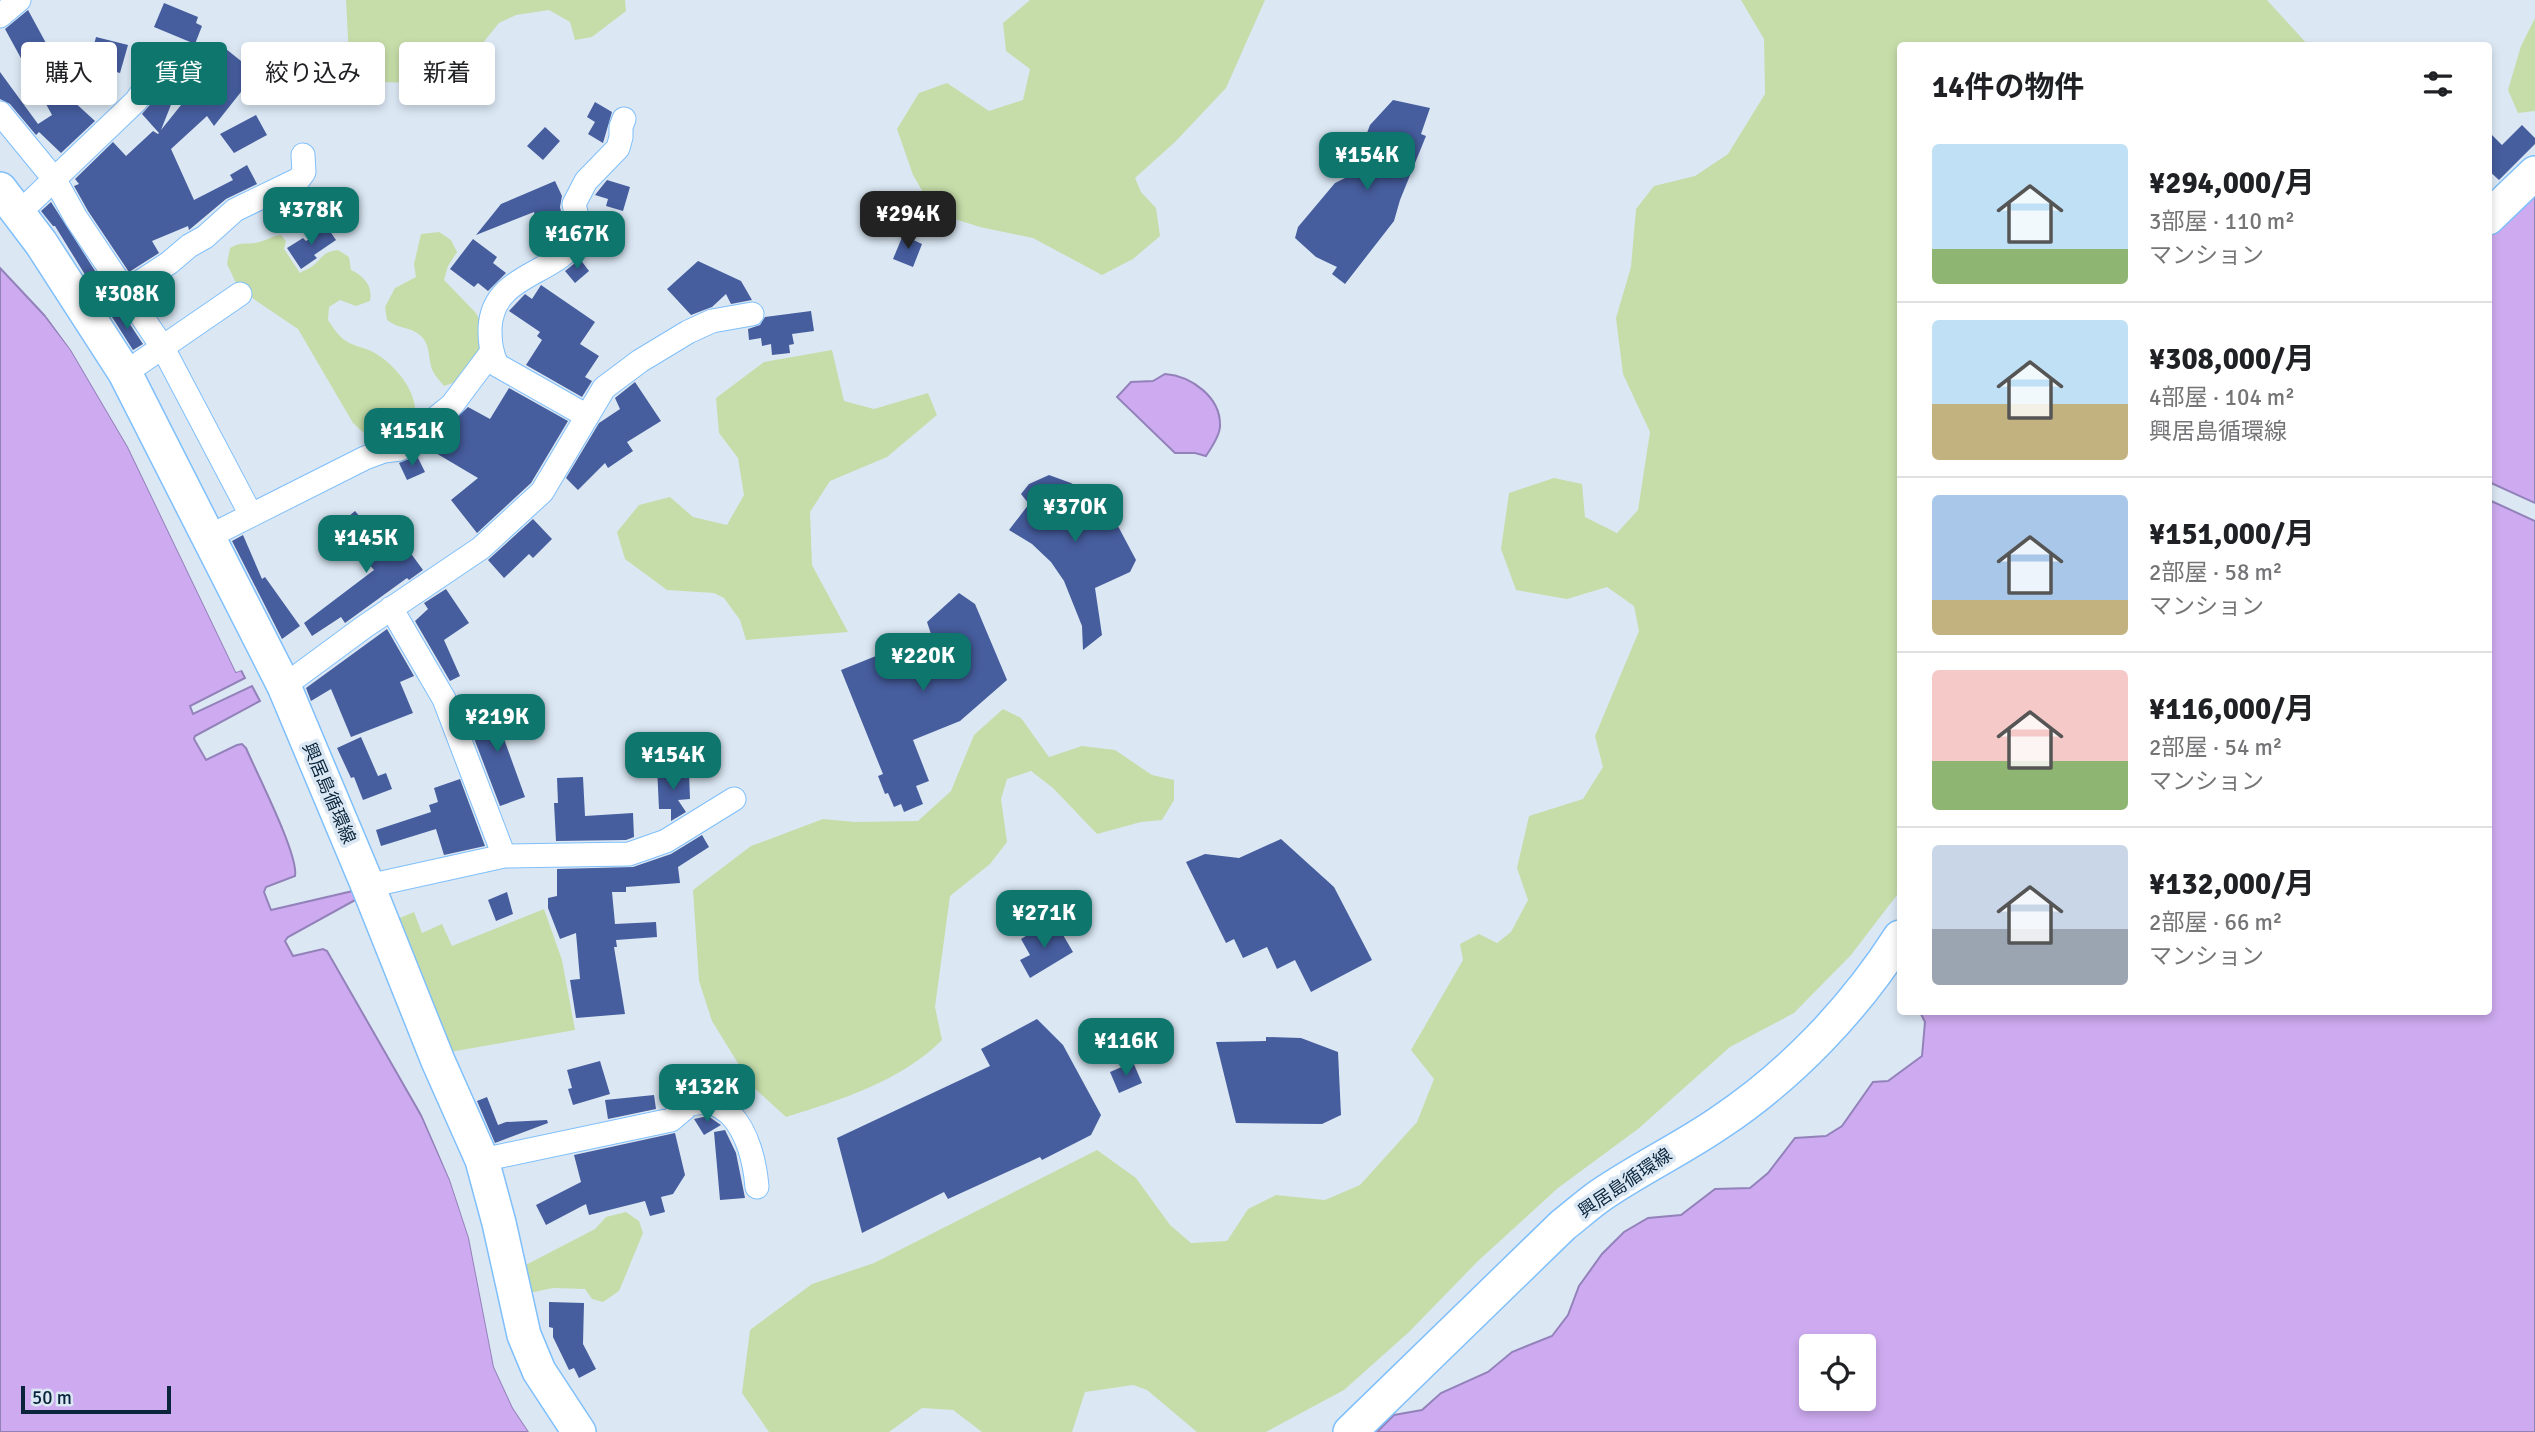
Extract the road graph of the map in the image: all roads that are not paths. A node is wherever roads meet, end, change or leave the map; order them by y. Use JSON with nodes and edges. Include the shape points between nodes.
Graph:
{"nodes":[{"id":1,"x":19,"y":0,"type":"edge"},
{"id":2,"x":0,"y":16,"type":"edge"},
{"id":3,"x":132,"y":105,"type":"edge"},
{"id":4,"x":0,"y":113,"type":"edge"},
{"id":5,"x":624,"y":119,"type":"dead end"},
{"id":6,"x":303,"y":155,"type":"dead end"},
{"id":7,"x":2535,"y":173,"type":"edge"},
{"id":8,"x":55,"y":180,"type":"junction"},
{"id":9,"x":9,"y":201,"type":"edge"},
{"id":10,"x":2492,"y":214,"type":"edge"},
{"id":11,"x":126,"y":291,"type":"junction"},
{"id":12,"x":240,"y":294,"type":"dead end"},
{"id":13,"x":752,"y":314,"type":"dead end"},
{"id":14,"x":88,"y":316,"type":"junction"},
{"id":15,"x":163,"y":348,"type":"junction"},
{"id":16,"x":491,"y":353,"type":"junction"},
{"id":17,"x":125,"y":373,"type":"junction"},
{"id":18,"x":587,"y":416,"type":"junction"},
{"id":19,"x":251,"y":515,"type":"junction"},
{"id":20,"x":208,"y":537,"type":"junction"},
{"id":21,"x":391,"y":608,"type":"junction"},
{"id":22,"x":284,"y":685,"type":"junction"},
{"id":23,"x":734,"y":799,"type":"dead end"},
{"id":24,"x":505,"y":856,"type":"junction"},
{"id":25,"x":368,"y":886,"type":"junction"},
{"id":26,"x":1897,"y":942,"type":"edge"},
{"id":27,"x":482,"y":1160,"type":"junction"},
{"id":28,"x":757,"y":1187,"type":"dead end"},
{"id":29,"x":579,"y":1432,"type":"edge"},
{"id":30,"x":1350,"y":1432,"type":"edge"}],
"edges":[{"from":1,"to":2,"type":"street"},
{"from":3,"to":8,"type":"street"},
{"from":4,"to":8,"type":"street"},
{"from":5,"to":16,"type":"street","via":[[618,148],[586,181],[574,204],[581,235],[575,246],[502,294],[493,309]]},
{"from":6,"to":11,"type":"street","via":[[304,172],[299,179],[235,210],[205,237]]},
{"from":7,"to":10,"type":"main road"},
{"from":8,"to":9,"type":"street"},
{"from":8,"to":11,"type":"street"},
{"from":9,"to":14,"type":"main road","name":"興居島循環線"},
{"from":11,"to":14,"type":"street"},
{"from":11,"to":15,"type":"street"},
{"from":12,"to":15,"type":"street"},
{"from":13,"to":18,"type":"street","via":[[712,321],[640,361],[604,388]]},
{"from":14,"to":17,"type":"main road","name":"興居島循環線"},
{"from":15,"to":17,"type":"street"},
{"from":15,"to":19,"type":"street"},
{"from":16,"to":18,"type":"street","via":[[497,365]]},
{"from":16,"to":19,"type":"street","via":[[424,436],[400,449],[365,458]]},
{"from":17,"to":20,"type":"main road","name":"興居島循環線"},
{"from":18,"to":21,"type":"street","via":[[542,492],[481,548]]},
{"from":19,"to":20,"type":"street"},
{"from":20,"to":22,"type":"main road","name":"興居島循環線"},
{"from":21,"to":22,"type":"street"},
{"from":21,"to":24,"type":"street","via":[[444,699]]},
{"from":22,"to":25,"type":"main road","name":"興居島循環線"},
{"from":23,"to":24,"type":"street","via":[[666,841],[629,854]]},
{"from":24,"to":25,"type":"street"},
{"from":25,"to":27,"type":"main road","name":"興居島循環線"},
{"from":26,"to":30,"type":"main road","name":"興居島循環線","via":[[1830,1028],[1787,1069],[1718,1124],[1598,1196]]},
{"from":27,"to":28,"type":"street","via":[[671,1120],[691,1104],[711,1101],[730,1114],[744,1138],[753,1157]]},
{"from":27,"to":29,"type":"main road","name":"興居島循環線","via":[[524,1335],[539,1371]]}]}
